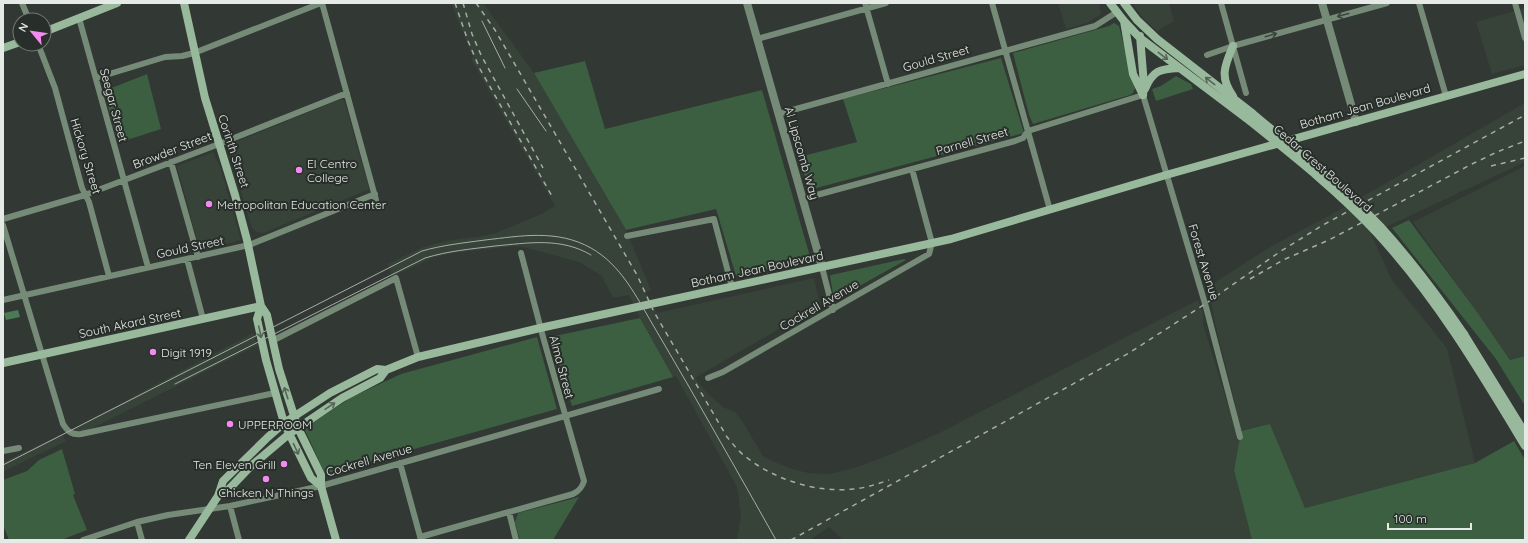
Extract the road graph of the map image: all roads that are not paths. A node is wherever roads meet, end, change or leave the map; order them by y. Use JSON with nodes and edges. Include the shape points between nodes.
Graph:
{"nodes":[{"id":1,"x":115,"y":3,"type":"edge"},
{"id":2,"x":184,"y":3,"type":"edge"},
{"id":3,"x":321,"y":3,"type":"edge"},
{"id":4,"x":747,"y":3,"type":"edge"},
{"id":5,"x":886,"y":3,"type":"edge"},
{"id":6,"x":992,"y":3,"type":"edge"},
{"id":7,"x":1110,"y":3,"type":"edge"},
{"id":8,"x":1124,"y":3,"type":"edge"},
{"id":9,"x":1221,"y":3,"type":"edge"},
{"id":10,"x":1322,"y":3,"type":"edge"},
{"id":11,"x":1387,"y":3,"type":"edge"},
{"id":12,"x":1419,"y":3,"type":"edge"},
{"id":13,"x":1515,"y":3,"type":"edge"},
{"id":14,"x":866,"y":6,"type":"edge"},
{"id":15,"x":1117,"y":12,"type":"junction"},
{"id":16,"x":78,"y":18,"type":"junction"},
{"id":17,"x":1326,"y":19,"type":"junction"},
{"id":18,"x":1124,"y":21,"type":"junction"},
{"id":19,"x":1141,"y":24,"type":"junction"},
{"id":20,"x":52,"y":29,"type":"edge"},
{"id":21,"x":1140,"y":38,"type":"junction"},
{"id":22,"x":1525,"y":38,"type":"edge"},
{"id":23,"x":757,"y":39,"type":"junction"},
{"id":24,"x":1157,"y":40,"type":"junction"},
{"id":25,"x":1233,"y":46,"type":"junction"},
{"id":26,"x":1006,"y":50,"type":"junction"},
{"id":27,"x":41,"y":52,"type":"edge"},
{"id":28,"x":194,"y":53,"type":"junction"},
{"id":29,"x":1207,"y":55,"type":"dead end"},
{"id":30,"x":1130,"y":59,"type":"junction"},
{"id":31,"x":1179,"y":68,"type":"junction"},
{"id":32,"x":1525,"y":74,"type":"edge"},
{"id":33,"x":96,"y":78,"type":"junction"},
{"id":34,"x":888,"y":84,"type":"junction"},
{"id":35,"x":347,"y":93,"type":"junction"},
{"id":36,"x":1246,"y":93,"type":"dead end"},
{"id":37,"x":1143,"y":95,"type":"junction"},
{"id":38,"x":1446,"y":96,"type":"junction"},
{"id":39,"x":1237,"y":101,"type":"junction"},
{"id":40,"x":778,"y":114,"type":"junction"},
{"id":41,"x":1249,"y":116,"type":"junction"},
{"id":42,"x":1356,"y":122,"type":"junction"},
{"id":43,"x":1028,"y":131,"type":"junction"},
{"id":44,"x":218,"y":144,"type":"junction"},
{"id":45,"x":171,"y":162,"type":"junction"},
{"id":46,"x":912,"y":169,"type":"junction"},
{"id":47,"x":1166,"y":175,"type":"junction"},
{"id":48,"x":124,"y":180,"type":"junction"},
{"id":49,"x":85,"y":195,"type":"junction"},
{"id":50,"x":802,"y":199,"type":"junction"},
{"id":51,"x":1050,"y":210,"type":"junction"},
{"id":52,"x":3,"y":219,"type":"edge"},
{"id":53,"x":3,"y":225,"type":"edge"},
{"id":54,"x":627,"y":236,"type":"dead end"},
{"id":55,"x":932,"y":243,"type":"junction"},
{"id":56,"x":249,"y":245,"type":"junction"},
{"id":57,"x":521,"y":253,"type":"dead end"},
{"id":58,"x":198,"y":257,"type":"junction"},
{"id":59,"x":187,"y":259,"type":"junction"},
{"id":60,"x":148,"y":267,"type":"junction"},
{"id":61,"x":822,"y":267,"type":"junction"},
{"id":62,"x":109,"y":276,"type":"junction"},
{"id":63,"x":732,"y":287,"type":"junction"},
{"id":64,"x":25,"y":295,"type":"junction"},
{"id":65,"x":3,"y":300,"type":"edge"},
{"id":66,"x":261,"y":306,"type":"junction"},
{"id":67,"x":833,"y":310,"type":"junction"},
{"id":68,"x":203,"y":319,"type":"junction"},
{"id":69,"x":540,"y":328,"type":"junction"},
{"id":70,"x":272,"y":341,"type":"junction"},
{"id":71,"x":43,"y":354,"type":"junction"},
{"id":72,"x":418,"y":357,"type":"junction"},
{"id":73,"x":3,"y":363,"type":"edge"},
{"id":74,"x":386,"y":370,"type":"junction"},
{"id":75,"x":708,"y":378,"type":"dead end"},
{"id":76,"x":659,"y":389,"type":"dead end"},
{"id":77,"x":275,"y":393,"type":"junction"},
{"id":78,"x":294,"y":416,"type":"junction"},
{"id":79,"x":565,"y":416,"type":"junction"},
{"id":80,"x":284,"y":423,"type":"junction"},
{"id":81,"x":298,"y":428,"type":"junction"},
{"id":82,"x":1525,"y":433,"type":"edge"},
{"id":83,"x":289,"y":434,"type":"junction"},
{"id":84,"x":1240,"y":437,"type":"dead end"},
{"id":85,"x":1525,"y":446,"type":"edge"},
{"id":86,"x":19,"y":448,"type":"dead end"},
{"id":87,"x":3,"y":451,"type":"edge"},
{"id":88,"x":400,"y":463,"type":"junction"},
{"id":89,"x":321,"y":486,"type":"junction"},
{"id":90,"x":218,"y":496,"type":"junction"},
{"id":91,"x":230,"y":506,"type":"junction"},
{"id":92,"x":209,"y":509,"type":"junction"},
{"id":93,"x":509,"y":512,"type":"junction"},
{"id":94,"x":137,"y":522,"type":"junction"},
{"id":95,"x":420,"y":538,"type":"edge"},
{"id":96,"x":82,"y":540,"type":"edge"},
{"id":97,"x":142,"y":540,"type":"edge"},
{"id":98,"x":189,"y":540,"type":"edge"},
{"id":99,"x":239,"y":540,"type":"edge"},
{"id":100,"x":336,"y":540,"type":"edge"},
{"id":101,"x":516,"y":540,"type":"edge"}],
"edges":[{"from":1,"to":16,"type":"main road"},
{"from":2,"to":28,"type":"main road","name":"Corinth Street"},
{"from":3,"to":28,"type":"street"},
{"from":3,"to":35,"type":"street"},
{"from":4,"to":23,"type":"street","name":"Al Lipscomb Way"},
{"from":5,"to":14,"type":"street"},
{"from":6,"to":26,"type":"street"},
{"from":7,"to":15,"type":"main road","name":"Cedar Crest Boulevard"},
{"from":8,"to":19,"type":"main road","name":"Cedar Crest Boulevard"},
{"from":9,"to":25,"type":"street"},
{"from":10,"to":17,"type":"street"},
{"from":11,"to":17,"type":"street","one_way":true},
{"from":12,"to":38,"type":"street"},
{"from":13,"to":22,"type":"street"},
{"from":14,"to":23,"type":"street"},
{"from":14,"to":34,"type":"street"},
{"from":15,"to":18,"type":"main road","name":"Cedar Crest Boulevard"},
{"from":15,"to":26,"type":"street","name":"Gould Street","via":[[1100,24]]},
{"from":16,"to":20,"type":"main road"},
{"from":16,"to":33,"type":"street","name":"Seegar Street"},
{"from":25,"to":17,"type":"street","one_way":true},
{"from":17,"to":42,"type":"street"},
{"from":18,"to":21,"type":"main road","name":"Cedar Crest Boulevard"},
{"from":18,"to":30,"type":"main road"},
{"from":19,"to":21,"type":"main road"},
{"from":19,"to":24,"type":"main road","name":"Cedar Crest Boulevard"},
{"from":21,"to":24,"type":"main road"},
{"from":21,"to":30,"type":"main road"},
{"from":21,"to":31,"type":"main road","name":"Cedar Crest Boulevard","one_way":true},
{"from":21,"to":37,"type":"main road"},
{"from":23,"to":40,"type":"street","name":"Al Lipscomb Way"},
{"from":39,"to":24,"type":"main road","name":"Cedar Crest Boulevard","one_way":true},
{"from":25,"to":29,"type":"street"},
{"from":25,"to":36,"type":"street"},
{"from":25,"to":39,"type":"main road","via":[[1226,62],[1224,78]]},
{"from":26,"to":34,"type":"street","name":"Gould Street"},
{"from":26,"to":43,"type":"street"},
{"from":27,"to":49,"type":"street","name":"Hickory Street","via":[[55,88]]},
{"from":28,"to":33,"type":"street","via":[[165,57]]},
{"from":28,"to":44,"type":"main road","name":"Corinth Street"},
{"from":30,"to":37,"type":"main road","via":[[1133,74]]},
{"from":31,"to":37,"type":"main road","via":[[1166,69],[1154,74]]},
{"from":31,"to":41,"type":"main road","name":"Cedar Crest Boulevard"},
{"from":32,"to":38,"type":"main road","name":"Botham Jean Boulevard"},
{"from":33,"to":48,"type":"street","name":"Seegar Street"},
{"from":34,"to":40,"type":"street","name":"Gould Street"},
{"from":35,"to":44,"type":"street","name":"Browder Street"},
{"from":35,"to":56,"type":"street","name":"Gould Street","via":[[375,197]]},
{"from":37,"to":43,"type":"street","name":"Parnell Street"},
{"from":37,"to":47,"type":"street","name":"Forest Avenue"},
{"from":38,"to":42,"type":"main road","name":"Botham Jean Boulevard"},
{"from":39,"to":41,"type":"main road","name":"Cedar Crest Boulevard"},
{"from":40,"to":50,"type":"street","name":"Al Lipscomb Way"},
{"from":41,"to":82,"type":"main road","name":"Cedar Crest Boulevard","bridge":true,"via":[[1342,189],[1396,244],[1423,276],[1464,334]]},
{"from":41,"to":85,"type":"main road","name":"Cedar Crest Boulevard","bridge":true,"via":[[1358,213],[1394,252],[1451,326]]},
{"from":42,"to":47,"type":"main road","name":"Botham Jean Boulevard"},
{"from":43,"to":46,"type":"street","name":"Parnell Street","via":[[1023,138],[1015,141]]},
{"from":43,"to":51,"type":"street"},
{"from":44,"to":45,"type":"street","name":"Browder Street"},
{"from":44,"to":56,"type":"main road","name":"Corinth Street"},
{"from":45,"to":48,"type":"street","name":"Browder Street"},
{"from":45,"to":58,"type":"street"},
{"from":46,"to":50,"type":"street","name":"Parnell Street"},
{"from":46,"to":55,"type":"street"},
{"from":47,"to":51,"type":"main road","name":"Botham Jean Boulevard"},
{"from":47,"to":84,"type":"street","name":"Forest Avenue","via":[[1205,304]]},
{"from":48,"to":49,"type":"street","name":"Browder Street"},
{"from":48,"to":60,"type":"street","name":"Seegar Street"},
{"from":49,"to":52,"type":"street","name":"Browder Street"},
{"from":49,"to":62,"type":"street","name":"Hickory Street"},
{"from":50,"to":61,"type":"street","name":"Al Lipscomb Way"},
{"from":51,"to":55,"type":"main road","name":"Botham Jean Boulevard"},
{"from":53,"to":64,"type":"street"},
{"from":54,"to":63,"type":"street","via":[[714,219]]},
{"from":55,"to":61,"type":"main road","name":"Botham Jean Boulevard"},
{"from":55,"to":67,"type":"street","name":"Cockrell Avenue","via":[[929,254],[925,257]]},
{"from":56,"to":58,"type":"street","name":"Gould Street"},
{"from":56,"to":66,"type":"main road","name":"Corinth Street"},
{"from":57,"to":69,"type":"street","name":"Alma Street"},
{"from":58,"to":59,"type":"street","name":"Gould Street"},
{"from":59,"to":60,"type":"street","name":"Gould Street"},
{"from":59,"to":68,"type":"street"},
{"from":60,"to":62,"type":"street","name":"Gould Street"},
{"from":61,"to":63,"type":"main road","name":"Botham Jean Boulevard"},
{"from":61,"to":67,"type":"street","name":"Al Lipscomb Way"},
{"from":62,"to":64,"type":"street","name":"Gould Street"},
{"from":63,"to":69,"type":"main road","name":"Botham Jean Boulevard"},
{"from":64,"to":65,"type":"street","name":"Gould Street"},
{"from":64,"to":71,"type":"street"},
{"from":66,"to":68,"type":"main road","name":"South Akard Street"},
{"from":66,"to":70,"type":"main road","name":"Corinth Street","via":[[266,315]]},
{"from":66,"to":77,"type":"main road","name":"Corinth Street","one_way":true,"via":[[257,319]]},
{"from":67,"to":75,"type":"street","name":"Cockrell Avenue"},
{"from":68,"to":71,"type":"main road","name":"South Akard Street"},
{"from":69,"to":72,"type":"main road","name":"Botham Jean Boulevard"},
{"from":69,"to":79,"type":"street","name":"Alma Street"},
{"from":70,"to":72,"type":"street","via":[[396,278]]},
{"from":78,"to":70,"type":"main road","name":"Corinth Street","one_way":true},
{"from":71,"to":73,"type":"main road","name":"South Akard Street"},
{"from":71,"to":77,"type":"street","via":[[63,424],[71,433],[81,434]]},
{"from":72,"to":74,"type":"main road","name":"Botham Jean Boulevard"},
{"from":74,"to":78,"type":"main road","name":"Botham Jean Boulevard","via":[[377,369],[347,383]]},
{"from":81,"to":74,"type":"main road","name":"Botham Jean Boulevard","one_way":true,"via":[[342,398],[380,378]]},
{"from":76,"to":79,"type":"street","name":"Cockrell Avenue"},
{"from":77,"to":80,"type":"main road","name":"Corinth Street"},
{"from":78,"to":80,"type":"main road","name":"Botham Jean Boulevard"},
{"from":78,"to":81,"type":"main road","name":"Corinth Street"},
{"from":79,"to":88,"type":"street","name":"Cockrell Avenue"},
{"from":79,"to":93,"type":"street","name":"Alma Street","via":[[584,481],[583,486],[573,494]]},
{"from":80,"to":83,"type":"main road","name":"Corinth Street"},
{"from":80,"to":90,"type":"main road","name":"Botham Jean Boulevard","via":[[223,481]]},
{"from":81,"to":83,"type":"main road","name":"Botham Jean Boulevard"},
{"from":81,"to":89,"type":"main road","name":"Corinth Street","via":[[321,475]]},
{"from":83,"to":89,"type":"main road","name":"Corinth Street","one_way":true,"via":[[311,478]]},
{"from":83,"to":90,"type":"main road","name":"Botham Jean Boulevard"},
{"from":86,"to":87,"type":"street"},
{"from":88,"to":89,"type":"street","name":"Cockrell Avenue"},
{"from":88,"to":95,"type":"street"},
{"from":89,"to":91,"type":"street","name":"Cockrell Avenue"},
{"from":89,"to":100,"type":"main road","name":"Corinth Street"},
{"from":90,"to":92,"type":"main road","name":"Botham Jean Boulevard"},
{"from":91,"to":92,"type":"street","name":"Cockrell Avenue"},
{"from":91,"to":99,"type":"street"},
{"from":92,"to":94,"type":"street","name":"Cockrell Avenue"},
{"from":92,"to":98,"type":"main road","name":"Botham Jean Boulevard"},
{"from":93,"to":95,"type":"street"},
{"from":93,"to":101,"type":"street"},
{"from":94,"to":96,"type":"street","name":"Cockrell Avenue"},
{"from":94,"to":97,"type":"street"}]}
